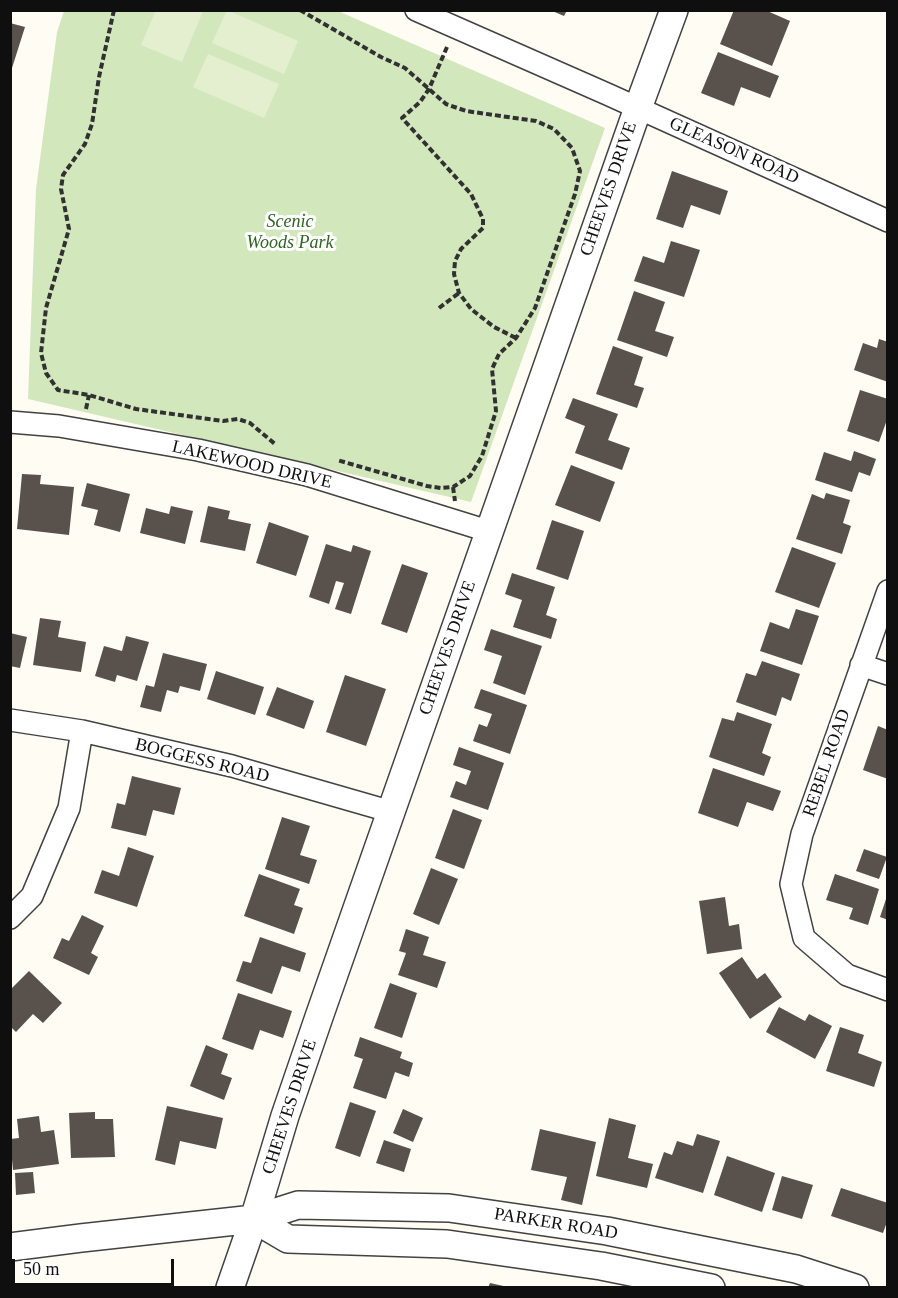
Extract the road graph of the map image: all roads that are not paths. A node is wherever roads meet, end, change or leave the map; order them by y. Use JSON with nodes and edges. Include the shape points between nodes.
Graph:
{"nodes":[{"id":1,"x":416,"y":10,"type":"edge"},
{"id":2,"x":674,"y":10,"type":"edge"},
{"id":3,"x":638,"y":108,"type":"junction"},
{"id":4,"x":888,"y":221,"type":"edge"},
{"id":5,"x":10,"y":422,"type":"edge"},
{"id":6,"x":488,"y":531,"type":"junction"},
{"id":7,"x":888,"y":591,"type":"edge"},
{"id":8,"x":861,"y":665,"type":"junction"},
{"id":9,"x":888,"y":674,"type":"edge"},
{"id":10,"x":10,"y":720,"type":"edge"},
{"id":11,"x":82,"y":732,"type":"junction"},
{"id":12,"x":392,"y":812,"type":"junction"},
{"id":13,"x":10,"y":918,"type":"edge"},
{"id":14,"x":888,"y":990,"type":"edge"},
{"id":15,"x":254,"y":1220,"type":"junction"},
{"id":16,"x":10,"y":1247,"type":"edge"},
{"id":17,"x":230,"y":1287,"type":"edge"},
{"id":18,"x":711,"y":1287,"type":"edge"},
{"id":19,"x":855,"y":1287,"type":"edge"}],
"edges":[{"from":1,"to":3,"type":"street","name":"GLEASON ROAD"},
{"from":2,"to":3,"type":"street","name":"CHEEVES DRIVE"},
{"from":3,"to":4,"type":"street","name":"GLEASON ROAD"},
{"from":3,"to":6,"type":"street","name":"CHEEVES DRIVE"},
{"from":5,"to":6,"type":"street","name":"LAKEWOOD DRIVE","via":[[60,426],[198,450],[307,476]]},
{"from":6,"to":12,"type":"street","name":"CHEEVES DRIVE"},
{"from":7,"to":8,"type":"street","name":"REBEL ROAD"},
{"from":8,"to":9,"type":"street"},
{"from":8,"to":14,"type":"street","name":"REBEL ROAD","via":[[802,834],[791,884],[804,938],[847,975]]},
{"from":10,"to":11,"type":"street","name":"BOGGESS ROAD"},
{"from":11,"to":12,"type":"street","name":"BOGGESS ROAD","via":[[232,766]]},
{"from":11,"to":13,"type":"street","via":[[69,808],[32,896]]},
{"from":12,"to":15,"type":"street","name":"CHEEVES DRIVE","via":[[285,1116]]},
{"from":15,"to":16,"type":"street","name":"PARKER ROAD"},
{"from":15,"to":17,"type":"street","name":"CHEEVES DRIVE"},
{"from":15,"to":18,"type":"street","name":"PARKER ROAD","via":[[288,1239],[447,1244],[601,1266]]},
{"from":15,"to":19,"type":"street","name":"PARKER ROAD","via":[[298,1205],[449,1208],[608,1231],[796,1269]]}]}
